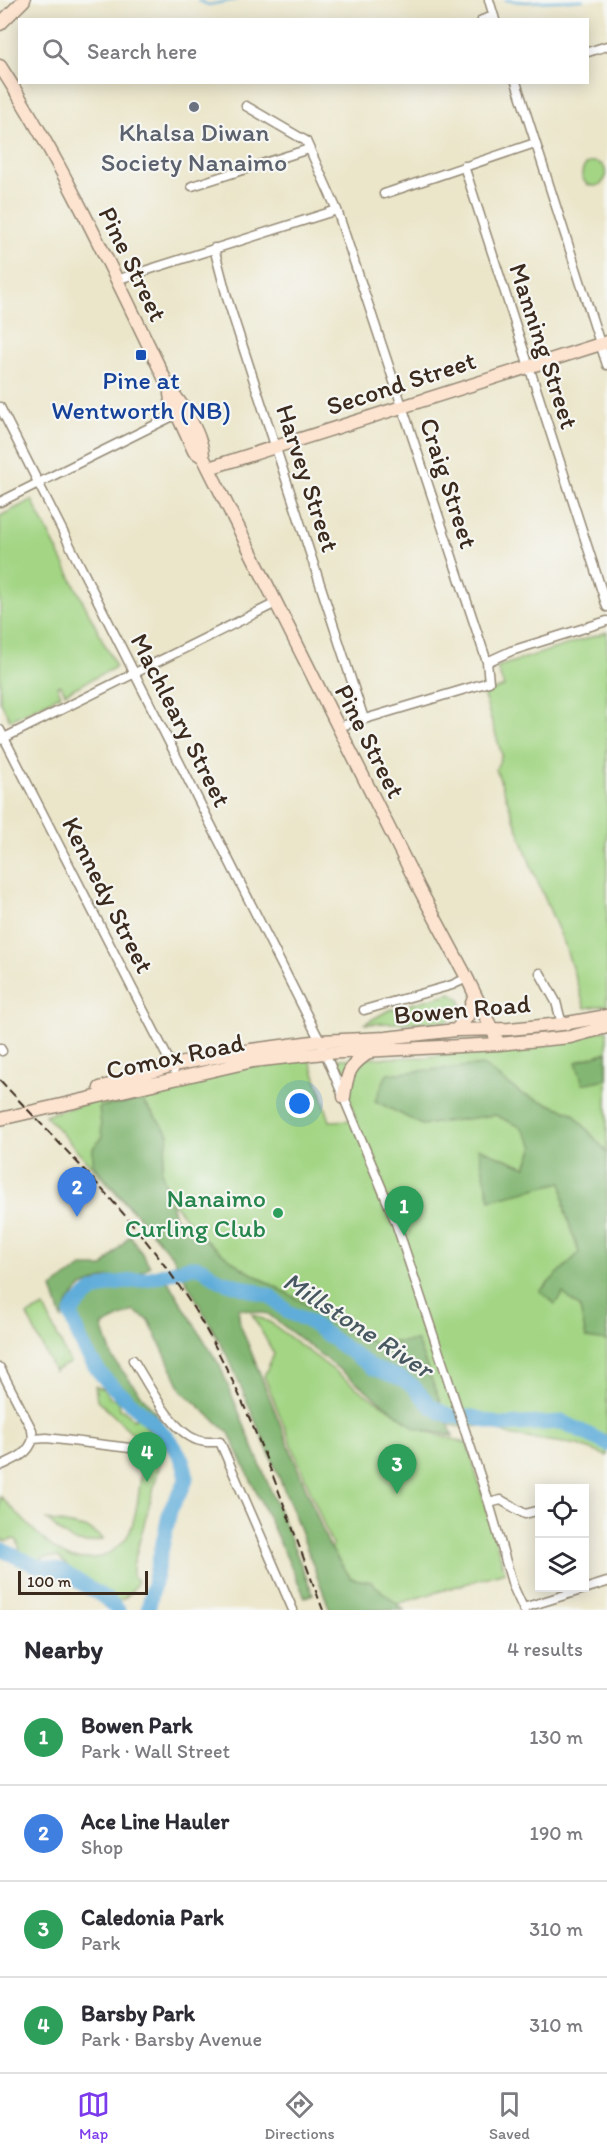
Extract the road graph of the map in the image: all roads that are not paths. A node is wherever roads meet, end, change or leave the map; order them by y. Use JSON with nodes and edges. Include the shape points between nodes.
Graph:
{"nodes":[{"id":1,"x":24,"y":0,"type":"edge"},
{"id":2,"x":489,"y":0,"type":"edge"},
{"id":3,"x":495,"y":18,"type":"edge"},
{"id":4,"x":0,"y":24,"type":"edge"},
{"id":5,"x":607,"y":45,"type":"edge"},
{"id":6,"x":589,"y":51,"type":"edge"},
{"id":7,"x":0,"y":66,"type":"edge"},
{"id":8,"x":517,"y":84,"type":"edge"},
{"id":9,"x":246,"y":106,"type":"dead end"},
{"id":10,"x":535,"y":143,"type":"junction"},
{"id":11,"x":309,"y":149,"type":"junction"},
{"id":12,"x":464,"y":166,"type":"junction"},
{"id":13,"x":192,"y":186,"type":"dead end"},
{"id":14,"x":384,"y":194,"type":"dead end"},
{"id":15,"x":337,"y":210,"type":"junction"},
{"id":16,"x":214,"y":248,"type":"junction"},
{"id":17,"x":116,"y":280,"type":"junction"},
{"id":18,"x":604,"y":343,"type":"edge"},
{"id":19,"x":607,"y":364,"type":"edge"},
{"id":20,"x":529,"y":366,"type":"junction"},
{"id":21,"x":401,"y":406,"type":"junction"},
{"id":22,"x":0,"y":407,"type":"edge"},
{"id":23,"x":180,"y":412,"type":"junction"},
{"id":24,"x":276,"y":447,"type":"junction"},
{"id":25,"x":209,"y":468,"type":"junction"},
{"id":26,"x":39,"y":483,"type":"junction"},
{"id":27,"x":0,"y":502,"type":"edge"},
{"id":28,"x":276,"y":603,"type":"junction"},
{"id":29,"x":607,"y":607,"type":"edge"},
{"id":30,"x":607,"y":621,"type":"edge"},
{"id":31,"x":486,"y":662,"type":"junction"},
{"id":32,"x":134,"y":673,"type":"junction"},
{"id":33,"x":364,"y":719,"type":"junction"},
{"id":34,"x":338,"y":727,"type":"junction"},
{"id":35,"x":1,"y":736,"type":"edge"},
{"id":36,"x":540,"y":973,"type":"dead end"},
{"id":37,"x":467,"y":978,"type":"junction"},
{"id":38,"x":475,"y":995,"type":"junction"},
{"id":39,"x":364,"y":1010,"type":"dead end"},
{"id":40,"x":607,"y":1016,"type":"edge"},
{"id":41,"x":562,"y":1024,"type":"junction"},
{"id":42,"x":607,"y":1028,"type":"edge"},
{"id":43,"x":456,"y":1030,"type":"junction"},
{"id":44,"x":493,"y":1030,"type":"junction"},
{"id":45,"x":499,"y":1044,"type":"junction"},
{"id":46,"x":322,"y":1047,"type":"junction"},
{"id":47,"x":371,"y":1051,"type":"junction"},
{"id":48,"x":173,"y":1065,"type":"junction"},
{"id":49,"x":176,"y":1079,"type":"junction"},
{"id":50,"x":344,"y":1097,"type":"junction"},
{"id":51,"x":36,"y":1109,"type":"junction"},
{"id":52,"x":0,"y":1119,"type":"edge"},
{"id":53,"x":133,"y":1360,"type":"dead end"},
{"id":54,"x":0,"y":1368,"type":"edge"},
{"id":55,"x":33,"y":1439,"type":"junction"},
{"id":56,"x":130,"y":1448,"type":"dead end"},
{"id":57,"x":0,"y":1466,"type":"edge"},
{"id":58,"x":489,"y":1503,"type":"junction"},
{"id":59,"x":535,"y":1511,"type":"edge"},
{"id":60,"x":607,"y":1582,"type":"edge"},
{"id":61,"x":523,"y":1609,"type":"edge"},
{"id":62,"x":293,"y":1610,"type":"edge"}],
"edges":[{"from":1,"to":4,"type":"street"},
{"from":2,"to":3,"type":"street"},
{"from":5,"to":6,"type":"street"},
{"from":7,"to":17,"type":"street","name":"Pine Street","via":[[40,130]]},
{"from":8,"to":10,"type":"street"},
{"from":9,"to":11,"type":"street","name":"Craig Street","via":[[306,141]]},
{"from":10,"to":12,"type":"street"},
{"from":10,"to":18,"type":"street"},
{"from":11,"to":13,"type":"street"},
{"from":11,"to":15,"type":"street","name":"Craig Street"},
{"from":12,"to":14,"type":"street"},
{"from":12,"to":20,"type":"street","name":"Manning Street"},
{"from":15,"to":16,"type":"street"},
{"from":15,"to":21,"type":"street","name":"Craig Street"},
{"from":16,"to":17,"type":"street"},
{"from":16,"to":24,"type":"street","name":"Harvey Street"},
{"from":17,"to":23,"type":"street","name":"Pine Street","via":[[170,390],[171,401]]},
{"from":18,"to":19,"type":"street"},
{"from":18,"to":20,"type":"street","name":"Second Street"},
{"from":20,"to":21,"type":"street","name":"Second Street"},
{"from":20,"to":29,"type":"street","name":"Manning Street"},
{"from":21,"to":24,"type":"street","name":"Second Street"},
{"from":21,"to":31,"type":"street","name":"Craig Street"},
{"from":22,"to":26,"type":"street","name":"Machleary Street"},
{"from":23,"to":25,"type":"street","name":"Pine Street","via":[[194,451]]},
{"from":23,"to":26,"type":"street"},
{"from":24,"to":25,"type":"street","name":"Second Street"},
{"from":24,"to":33,"type":"street","name":"Harvey Street"},
{"from":25,"to":28,"type":"street","name":"Pine Street"},
{"from":26,"to":27,"type":"street"},
{"from":26,"to":32,"type":"street","name":"Machleary Street"},
{"from":28,"to":32,"type":"street"},
{"from":28,"to":34,"type":"street","name":"Pine Street"},
{"from":30,"to":31,"type":"street"},
{"from":31,"to":33,"type":"street","via":[[489,682]]},
{"from":32,"to":35,"type":"street"},
{"from":32,"to":46,"type":"street","name":"Machleary Street"},
{"from":33,"to":34,"type":"street"},
{"from":34,"to":37,"type":"street","name":"Pine Street"},
{"from":35,"to":48,"type":"street","name":"Kennedy Street"},
{"from":36,"to":41,"type":"street","via":[[556,1002]]},
{"from":37,"to":38,"type":"street","name":"Pine Street"},
{"from":37,"to":39,"type":"street"},
{"from":38,"to":43,"type":"street","via":[[467,1017]]},
{"from":38,"to":44,"type":"street","name":"Pine Street"},
{"from":40,"to":41,"type":"street","name":"Bowen Road"},
{"from":41,"to":44,"type":"street","name":"Bowen Road"},
{"from":42,"to":45,"type":"street","name":"Bowen Road"},
{"from":43,"to":44,"type":"street","name":"Bowen Road"},
{"from":43,"to":46,"type":"street","name":"Bowen Road"},
{"from":44,"to":45,"type":"street","name":"Pine Street"},
{"from":45,"to":47,"type":"street","name":"Bowen Road"},
{"from":46,"to":47,"type":"street","name":"Bowen Road"},
{"from":46,"to":48,"type":"street","name":"Comox Road","via":[[227,1053]]},
{"from":46,"to":49,"type":"street","name":"Comox Road"},
{"from":46,"to":50,"type":"street","name":"Machleary Street"},
{"from":47,"to":50,"type":"street","via":[[353,1065]]},
{"from":48,"to":49,"type":"street","name":"Kennedy Street"},
{"from":48,"to":51,"type":"street","name":"Comox Road"},
{"from":49,"to":51,"type":"street","name":"Comox Road"},
{"from":50,"to":58,"type":"street","name":"Machleary Street","via":[[395,1220]]},
{"from":51,"to":52,"type":"street","name":"Comox Road"},
{"from":53,"to":62,"type":"street","via":[[186,1435],[199,1441],[220,1442]]},
{"from":54,"to":55,"type":"street"},
{"from":55,"to":56,"type":"street"},
{"from":55,"to":57,"type":"street","via":[[26,1453]]},
{"from":58,"to":59,"type":"street","via":[[501,1500],[525,1514]]},
{"from":58,"to":61,"type":"street","name":"Machleary Street"},
{"from":60,"to":61,"type":"street"}]}
